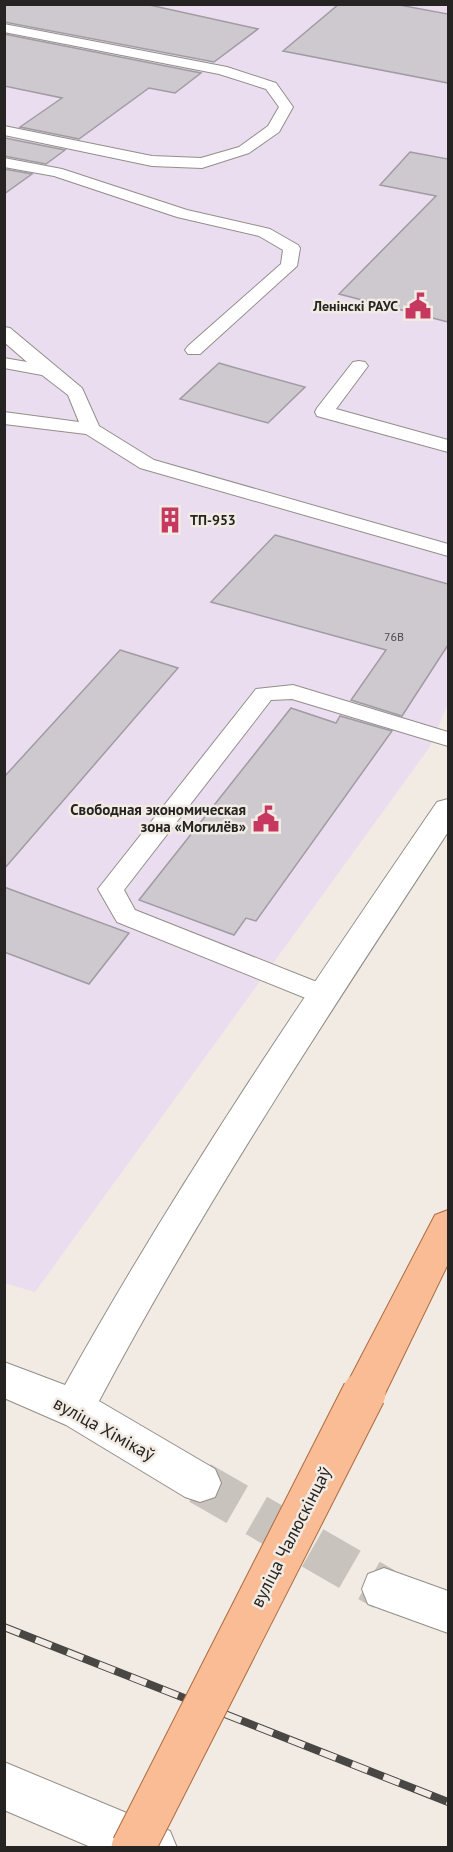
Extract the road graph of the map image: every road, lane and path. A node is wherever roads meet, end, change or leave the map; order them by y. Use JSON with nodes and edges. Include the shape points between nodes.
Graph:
{"nodes":[{"id":1,"x":4,"y":28,"type":"edge"},
{"id":2,"x":4,"y":130,"type":"edge"},
{"id":3,"x":4,"y":162,"type":"edge"},
{"id":4,"x":4,"y":332,"type":"edge"},
{"id":5,"x":194,"y":350,"type":"dead end"},
{"id":6,"x":4,"y":363,"type":"edge"},
{"id":7,"x":359,"y":366,"type":"dead end"},
{"id":8,"x":48,"y":371,"type":"junction"},
{"id":9,"x":4,"y":418,"type":"edge"},
{"id":10,"x":91,"y":429,"type":"junction"},
{"id":11,"x":448,"y":446,"type":"edge"},
{"id":12,"x":448,"y":550,"type":"edge"},
{"id":13,"x":448,"y":739,"type":"edge"},
{"id":14,"x":448,"y":809,"type":"edge"},
{"id":15,"x":323,"y":995,"type":"junction"},
{"id":16,"x":448,"y":1226,"type":"edge"},
{"id":17,"x":4,"y":1380,"type":"edge"},
{"id":18,"x":74,"y":1409,"type":"junction"},
{"id":19,"x":201,"y":1483,"type":"tunnel mouth"},
{"id":20,"x":384,"y":1589,"type":"tunnel mouth"},
{"id":21,"x":448,"y":1612,"type":"edge"},
{"id":22,"x":4,"y":1786,"type":"edge"},
{"id":23,"x":133,"y":1848,"type":"edge"},
{"id":24,"x":153,"y":1848,"type":"edge"}],
"edges":[{"from":1,"to":2,"type":"lane","via":[[222,70],[271,86],[286,107],[274,129],[244,150],[202,164],[152,161]]},
{"from":3,"to":5,"type":"lane","via":[[57,172],[183,214],[264,232],[292,248],[289,266]]},
{"from":4,"to":8,"type":"lane"},
{"from":6,"to":8,"type":"lane"},
{"from":7,"to":11,"type":"lane","via":[[324,412]]},
{"from":8,"to":10,"type":"lane","via":[[76,392]]},
{"from":9,"to":10,"type":"lane"},
{"from":10,"to":12,"type":"lane","via":[[147,464]]},
{"from":13,"to":15,"type":"lane","via":[[294,692],[264,694],[111,889],[126,916]]},
{"from":14,"to":15,"type":"street"},
{"from":15,"to":18,"type":"street","via":[[135,1295]]},
{"from":16,"to":23,"type":"main road","name":"вуліца Чалюскінцаў","bridge":true},
{"from":17,"to":18,"type":"street","name":"вуліца Хімікаў"},
{"from":18,"to":19,"type":"street","name":"вуліца Хімікаў"},
{"from":20,"to":21,"type":"street"},
{"from":22,"to":24,"type":"street"}]}
